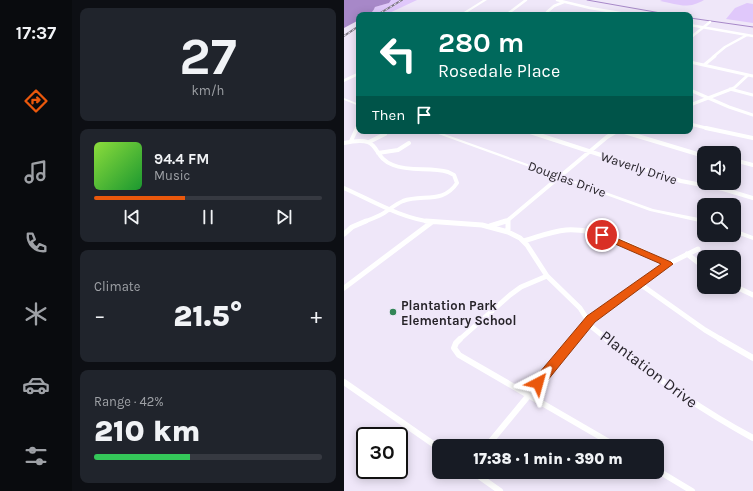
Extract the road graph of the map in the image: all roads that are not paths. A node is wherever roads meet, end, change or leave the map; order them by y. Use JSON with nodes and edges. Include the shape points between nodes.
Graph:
{"nodes":[{"id":1,"x":485,"y":0,"type":"edge"},
{"id":2,"x":526,"y":0,"type":"edge"},
{"id":3,"x":557,"y":0,"type":"edge"},
{"id":4,"x":564,"y":2,"type":"junction"},
{"id":5,"x":466,"y":12,"type":"edge"},
{"id":6,"x":510,"y":12,"type":"edge"},
{"id":7,"x":547,"y":12,"type":"edge"},
{"id":8,"x":611,"y":12,"type":"edge"},
{"id":9,"x":710,"y":22,"type":"dead end"},
{"id":10,"x":693,"y":25,"type":"edge"},
{"id":11,"x":705,"y":27,"type":"junction"},
{"id":12,"x":747,"y":35,"type":"junction"},
{"id":13,"x":693,"y":36,"type":"edge"},
{"id":14,"x":753,"y":36,"type":"edge"},
{"id":15,"x":693,"y":63,"type":"edge"},
{"id":16,"x":704,"y":65,"type":"junction"},
{"id":17,"x":356,"y":75,"type":"edge"},
{"id":18,"x":748,"y":75,"type":"junction"},
{"id":19,"x":753,"y":76,"type":"edge"},
{"id":20,"x":344,"y":81,"type":"edge"},
{"id":21,"x":730,"y":89,"type":"junction"},
{"id":22,"x":693,"y":91,"type":"edge"},
{"id":23,"x":753,"y":95,"type":"edge"},
{"id":24,"x":707,"y":98,"type":"junction"},
{"id":25,"x":344,"y":99,"type":"edge"},
{"id":26,"x":356,"y":103,"type":"edge"},
{"id":27,"x":693,"y":104,"type":"edge"},
{"id":28,"x":753,"y":114,"type":"edge"},
{"id":29,"x":693,"y":125,"type":"edge"},
{"id":30,"x":356,"y":129,"type":"edge"},
{"id":31,"x":385,"y":134,"type":"dead end"},
{"id":32,"x":441,"y":134,"type":"edge"},
{"id":33,"x":536,"y":134,"type":"edge"},
{"id":34,"x":613,"y":134,"type":"edge"},
{"id":35,"x":633,"y":134,"type":"edge"},
{"id":36,"x":753,"y":138,"type":"edge"},
{"id":37,"x":351,"y":141,"type":"junction"},
{"id":38,"x":369,"y":142,"type":"junction"},
{"id":39,"x":344,"y":143,"type":"edge"},
{"id":40,"x":409,"y":143,"type":"dead end"},
{"id":41,"x":590,"y":151,"type":"junction"},
{"id":42,"x":378,"y":153,"type":"junction"},
{"id":43,"x":697,"y":154,"type":"edge"},
{"id":44,"x":741,"y":162,"type":"edge"},
{"id":45,"x":753,"y":165,"type":"edge"},
{"id":46,"x":560,"y":176,"type":"junction"},
{"id":47,"x":344,"y":188,"type":"edge"},
{"id":48,"x":753,"y":198,"type":"edge"},
{"id":49,"x":389,"y":209,"type":"junction"},
{"id":50,"x":508,"y":220,"type":"junction"},
{"id":51,"x":697,"y":220,"type":"edge"},
{"id":52,"x":432,"y":222,"type":"junction"},
{"id":53,"x":488,"y":226,"type":"junction"},
{"id":54,"x":508,"y":232,"type":"junction"},
{"id":55,"x":344,"y":234,"type":"edge"},
{"id":56,"x":741,"y":234,"type":"edge"},
{"id":57,"x":753,"y":238,"type":"edge"},
{"id":58,"x":524,"y":241,"type":"junction"},
{"id":59,"x":698,"y":249,"type":"dead end"},
{"id":60,"x":687,"y":254,"type":"junction"},
{"id":61,"x":697,"y":262,"type":"edge"},
{"id":62,"x":668,"y":264,"type":"junction"},
{"id":63,"x":547,"y":276,"type":"junction"},
{"id":64,"x":640,"y":284,"type":"junction"},
{"id":65,"x":344,"y":288,"type":"edge"},
{"id":66,"x":741,"y":289,"type":"edge"},
{"id":67,"x":753,"y":295,"type":"edge"},
{"id":68,"x":589,"y":321,"type":"junction"},
{"id":69,"x":753,"y":358,"type":"edge"},
{"id":70,"x":344,"y":382,"type":"edge"},
{"id":71,"x":528,"y":395,"type":"junction"},
{"id":72,"x":753,"y":438,"type":"edge"},
{"id":73,"x":493,"y":439,"type":"edge"},
{"id":74,"x":604,"y":439,"type":"edge"},
{"id":75,"x":432,"y":443,"type":"edge"},
{"id":76,"x":664,"y":474,"type":"edge"},
{"id":77,"x":483,"y":479,"type":"edge"},
{"id":78,"x":500,"y":491,"type":"edge"},
{"id":79,"x":692,"y":491,"type":"edge"}],
"edges":[{"from":1,"to":5,"type":"main road"},
{"from":2,"to":6,"type":"street"},
{"from":3,"to":4,"type":"street"},
{"from":4,"to":7,"type":"street"},
{"from":4,"to":8,"type":"street"},
{"from":9,"to":11,"type":"street"},
{"from":10,"to":11,"type":"street"},
{"from":11,"to":12,"type":"street"},
{"from":11,"to":13,"type":"street"},
{"from":12,"to":14,"type":"street"},
{"from":12,"to":16,"type":"street","via":[[725,47]]},
{"from":15,"to":16,"type":"street"},
{"from":16,"to":18,"type":"street"},
{"from":17,"to":20,"type":"main road"},
{"from":18,"to":19,"type":"street"},
{"from":18,"to":21,"type":"street"},
{"from":21,"to":23,"type":"street"},
{"from":21,"to":24,"type":"street"},
{"from":22,"to":24,"type":"street"},
{"from":24,"to":27,"type":"street"},
{"from":24,"to":28,"type":"street"},
{"from":25,"to":26,"type":"street"},
{"from":29,"to":36,"type":"street"},
{"from":30,"to":37,"type":"street"},
{"from":31,"to":38,"type":"street"},
{"from":32,"to":46,"type":"street","name":"Douglas Drive"},
{"from":33,"to":41,"type":"street","name":"Waverly Drive"},
{"from":34,"to":41,"type":"street"},
{"from":35,"to":43,"type":"street"},
{"from":37,"to":38,"type":"street"},
{"from":37,"to":39,"type":"street"},
{"from":38,"to":42,"type":"street","via":[[376,147]]},
{"from":40,"to":42,"type":"street","via":[[398,150]]},
{"from":41,"to":46,"type":"street"},
{"from":41,"to":48,"type":"street","name":"Waverly Drive","via":[[686,182]]},
{"from":42,"to":49,"type":"street","via":[[393,165],[444,170],[454,175],[457,180],[455,187],[443,195],[407,200]]},
{"from":44,"to":45,"type":"street"},
{"from":46,"to":50,"type":"street"},
{"from":46,"to":51,"type":"street","name":"Douglas Drive","via":[[658,212]]},
{"from":47,"to":49,"type":"street"},
{"from":49,"to":52,"type":"street"},
{"from":49,"to":55,"type":"street","via":[[354,226]]},
{"from":50,"to":53,"type":"street"},
{"from":50,"to":54,"type":"street"},
{"from":52,"to":53,"type":"street"},
{"from":52,"to":65,"type":"street"},
{"from":53,"to":54,"type":"street","name":"Plantation Drive"},
{"from":54,"to":58,"type":"street","name":"Plantation Drive"},
{"from":56,"to":57,"type":"street"},
{"from":58,"to":62,"type":"street","via":[[555,232],[589,232],[608,237]]},
{"from":58,"to":63,"type":"street","name":"Plantation Drive"},
{"from":59,"to":60,"type":"street"},
{"from":60,"to":61,"type":"street"},
{"from":60,"to":62,"type":"street"},
{"from":62,"to":64,"type":"street"},
{"from":63,"to":68,"type":"street","name":"Plantation Drive"},
{"from":63,"to":71,"type":"street","via":[[521,287],[510,295],[454,346],[459,356]]},
{"from":64,"to":68,"type":"street"},
{"from":64,"to":69,"type":"street","via":[[705,330]]},
{"from":66,"to":67,"type":"street"},
{"from":68,"to":71,"type":"street"},
{"from":68,"to":72,"type":"street","name":"Plantation Drive","via":[[672,389]]},
{"from":70,"to":75,"type":"street"},
{"from":71,"to":73,"type":"street"},
{"from":71,"to":74,"type":"street"},
{"from":76,"to":79,"type":"street"},
{"from":77,"to":78,"type":"street"}]}
